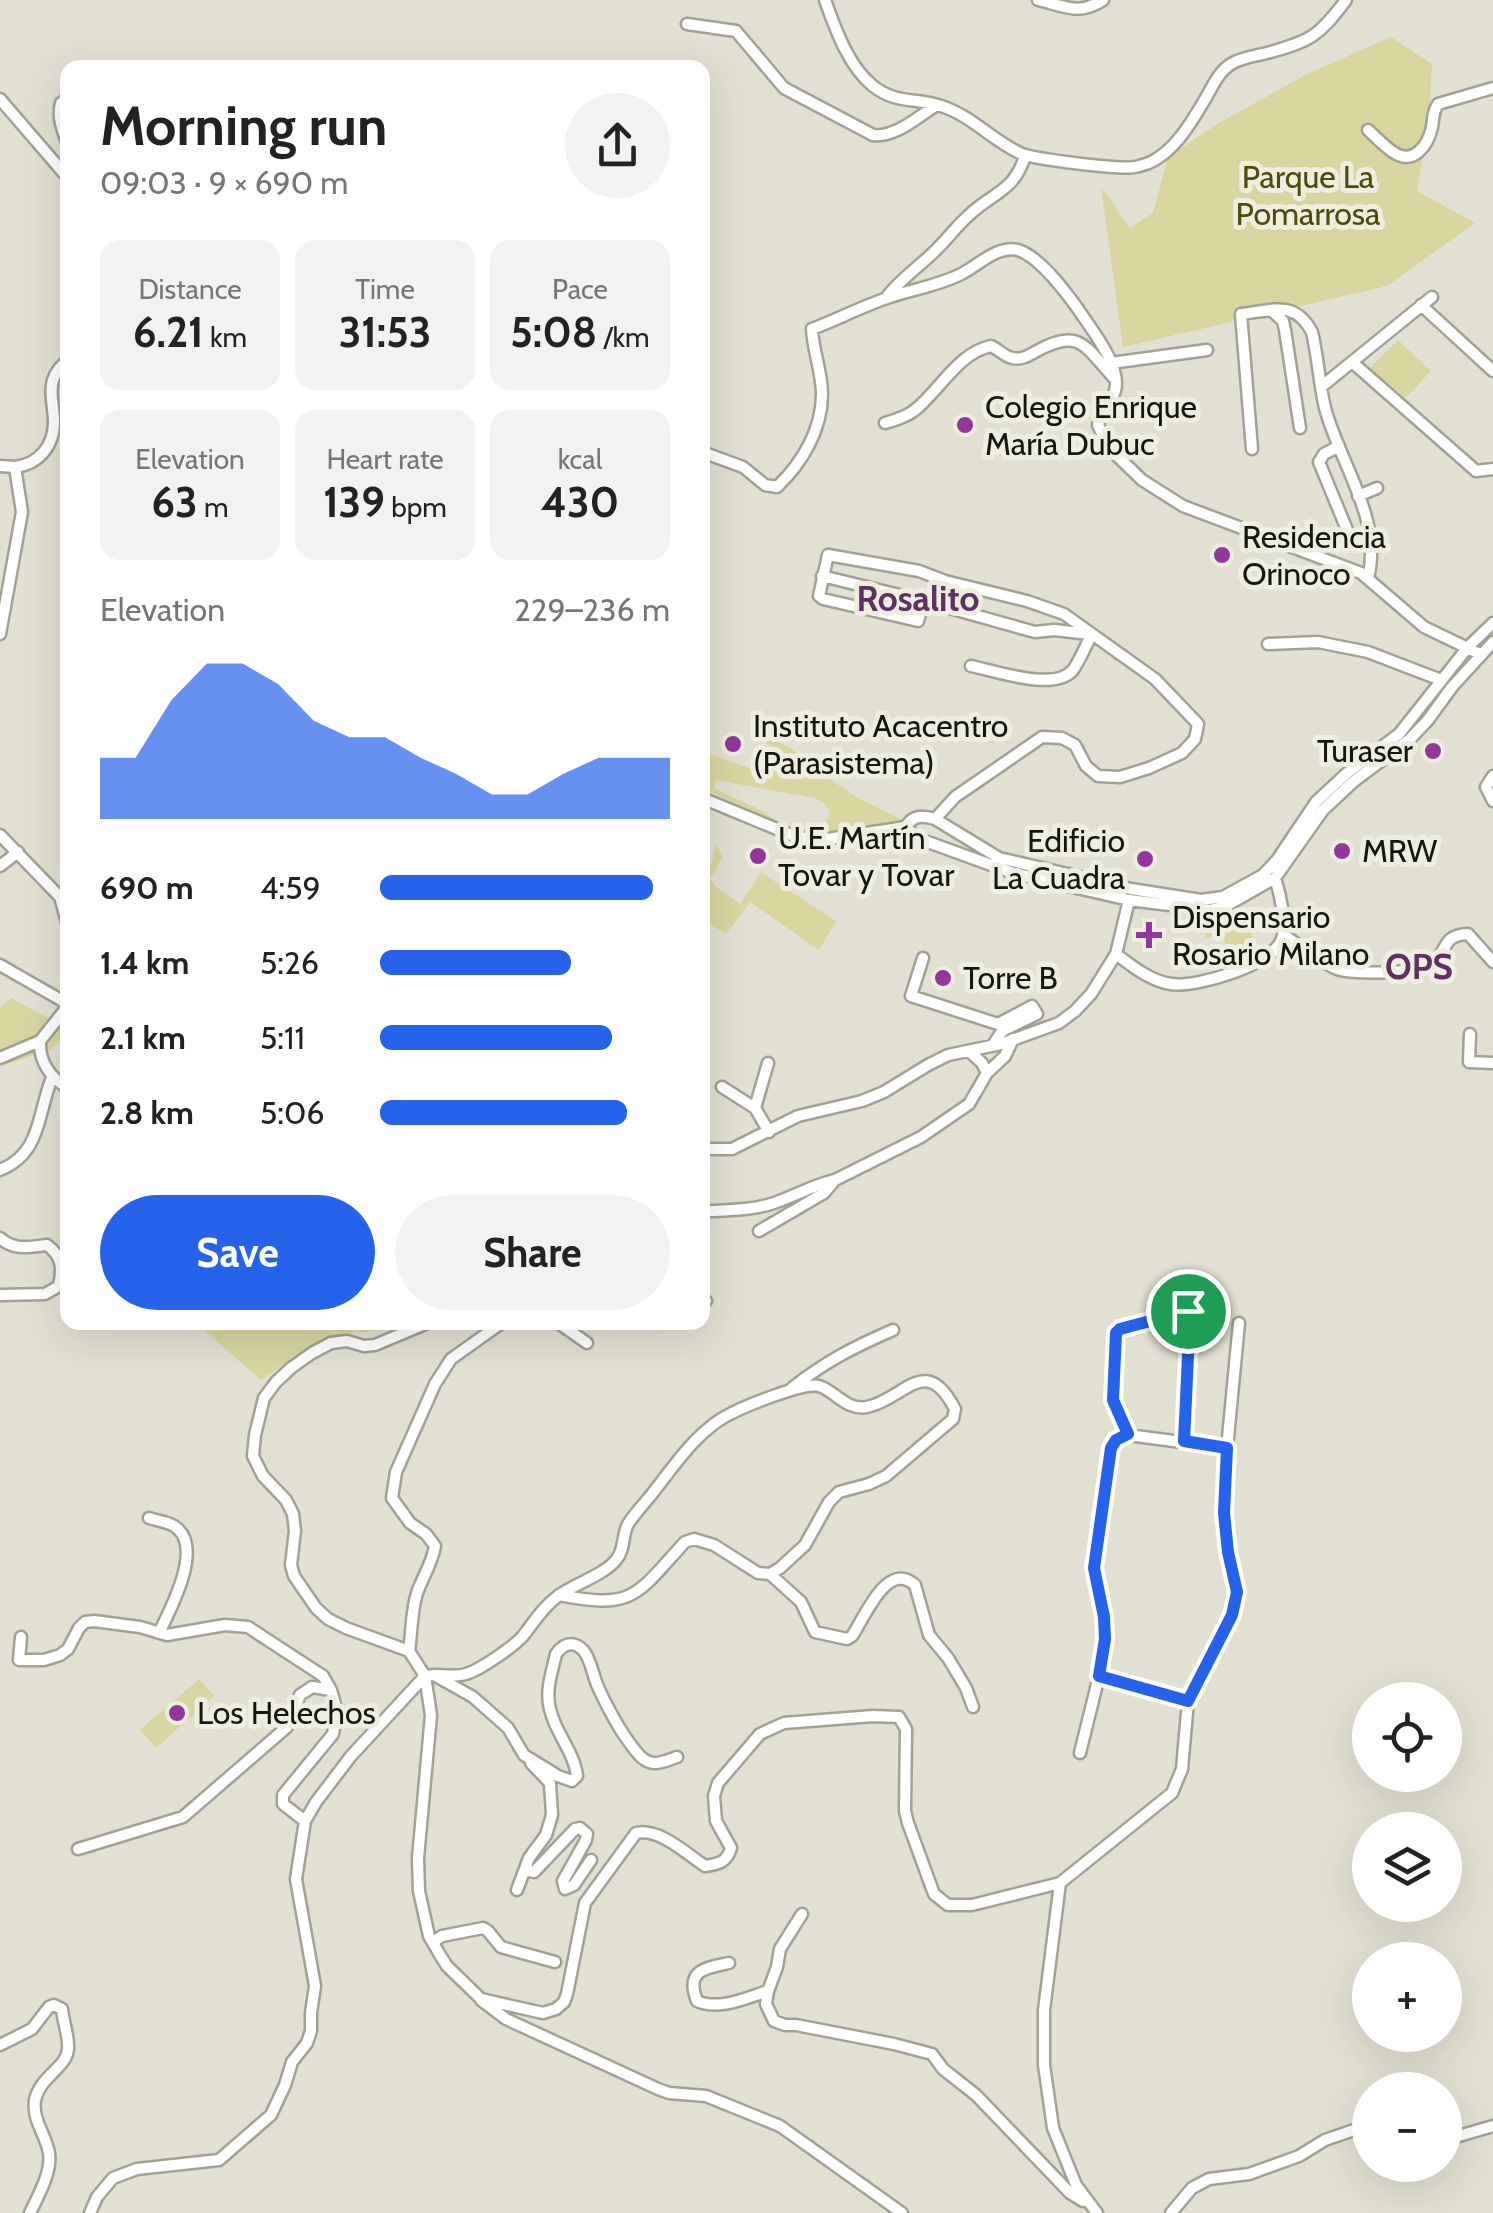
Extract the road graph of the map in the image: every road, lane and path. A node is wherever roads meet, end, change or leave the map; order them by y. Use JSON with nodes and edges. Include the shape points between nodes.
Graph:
{"nodes":[{"id":1,"x":825,"y":0,"type":"edge"},
{"id":2,"x":1038,"y":0,"type":"edge"},
{"id":3,"x":1103,"y":0,"type":"edge"},
{"id":4,"x":1346,"y":0,"type":"edge"},
{"id":5,"x":688,"y":24,"type":"dead end"},
{"id":6,"x":1493,"y":88,"type":"edge"},
{"id":7,"x":0,"y":99,"type":"edge"},
{"id":8,"x":936,"y":105,"type":"junction"},
{"id":9,"x":1368,"y":130,"type":"dead end"},
{"id":10,"x":1025,"y":156,"type":"junction"},
{"id":11,"x":60,"y":169,"type":"edge"},
{"id":12,"x":1432,"y":296,"type":"dead end"},
{"id":13,"x":886,"y":298,"type":"junction"},
{"id":14,"x":1421,"y":305,"type":"junction"},
{"id":15,"x":1272,"y":310,"type":"junction"},
{"id":16,"x":1207,"y":350,"type":"dead end"},
{"id":17,"x":1111,"y":362,"type":"junction"},
{"id":18,"x":1352,"y":362,"type":"junction"},
{"id":19,"x":60,"y":368,"type":"edge"},
{"id":20,"x":1493,"y":371,"type":"edge"},
{"id":21,"x":1116,"y":380,"type":"junction"},
{"id":22,"x":1321,"y":387,"type":"junction"},
{"id":23,"x":884,"y":423,"type":"dead end"},
{"id":24,"x":1300,"y":428,"type":"dead end"},
{"id":25,"x":1338,"y":446,"type":"junction"},
{"id":26,"x":1252,"y":449,"type":"dead end"},
{"id":27,"x":710,"y":455,"type":"edge"},
{"id":28,"x":0,"y":466,"type":"edge"},
{"id":29,"x":15,"y":467,"type":"junction"},
{"id":30,"x":1493,"y":469,"type":"edge"},
{"id":31,"x":1378,"y":488,"type":"dead end"},
{"id":32,"x":1358,"y":496,"type":"junction"},
{"id":33,"x":1350,"y":536,"type":"dead end"},
{"id":34,"x":822,"y":576,"type":"junction"},
{"id":35,"x":1368,"y":578,"type":"junction"},
{"id":36,"x":924,"y":601,"type":"junction"},
{"id":37,"x":1491,"y":633,"type":"edge"},
{"id":38,"x":0,"y":634,"type":"edge"},
{"id":39,"x":1092,"y":634,"type":"junction"},
{"id":40,"x":1268,"y":644,"type":"dead end"},
{"id":41,"x":1468,"y":647,"type":"junction"},
{"id":42,"x":1480,"y":654,"type":"junction"},
{"id":43,"x":972,"y":666,"type":"dead end"},
{"id":44,"x":1441,"y":680,"type":"junction"},
{"id":45,"x":1493,"y":776,"type":"edge"},
{"id":46,"x":710,"y":801,"type":"edge"},
{"id":47,"x":1493,"y":801,"type":"edge"},
{"id":48,"x":932,"y":818,"type":"junction"},
{"id":49,"x":906,"y":827,"type":"junction"},
{"id":50,"x":0,"y":835,"type":"edge"},
{"id":51,"x":924,"y":840,"type":"junction"},
{"id":52,"x":18,"y":852,"type":"junction"},
{"id":53,"x":0,"y":866,"type":"edge"},
{"id":54,"x":1276,"y":878,"type":"junction"},
{"id":55,"x":60,"y":894,"type":"edge"},
{"id":56,"x":1128,"y":900,"type":"junction"},
{"id":57,"x":1284,"y":936,"type":"junction"},
{"id":58,"x":1116,"y":954,"type":"junction"},
{"id":59,"x":923,"y":958,"type":"dead end"},
{"id":60,"x":1493,"y":962,"type":"edge"},
{"id":61,"x":0,"y":965,"type":"edge"},
{"id":62,"x":60,"y":1000,"type":"edge"},
{"id":63,"x":60,"y":1015,"type":"edge"},
{"id":64,"x":1470,"y":1034,"type":"dead end"},
{"id":65,"x":1012,"y":1038,"type":"junction"},
{"id":66,"x":40,"y":1041,"type":"junction"},
{"id":67,"x":993,"y":1044,"type":"junction"},
{"id":68,"x":969,"y":1051,"type":"junction"},
{"id":69,"x":0,"y":1058,"type":"edge"},
{"id":70,"x":768,"y":1062,"type":"dead end"},
{"id":71,"x":1493,"y":1063,"type":"edge"},
{"id":72,"x":987,"y":1073,"type":"junction"},
{"id":73,"x":52,"y":1078,"type":"junction"},
{"id":74,"x":60,"y":1083,"type":"edge"},
{"id":75,"x":722,"y":1087,"type":"dead end"},
{"id":76,"x":755,"y":1108,"type":"junction"},
{"id":77,"x":769,"y":1132,"type":"junction"},
{"id":78,"x":710,"y":1149,"type":"edge"},
{"id":79,"x":0,"y":1170,"type":"edge"},
{"id":80,"x":835,"y":1180,"type":"junction"},
{"id":81,"x":710,"y":1211,"type":"dead end"},
{"id":82,"x":759,"y":1231,"type":"dead end"},
{"id":83,"x":0,"y":1238,"type":"edge"},
{"id":84,"x":60,"y":1260,"type":"edge"},
{"id":85,"x":60,"y":1281,"type":"edge"},
{"id":86,"x":0,"y":1295,"type":"edge"},
{"id":87,"x":1238,"y":1323,"type":"dead end"},
{"id":88,"x":412,"y":1330,"type":"edge"},
{"id":89,"x":492,"y":1330,"type":"edge"},
{"id":90,"x":568,"y":1330,"type":"edge"},
{"id":91,"x":894,"y":1330,"type":"dead end"},
{"id":92,"x":587,"y":1343,"type":"dead end"},
{"id":93,"x":787,"y":1392,"type":"junction"},
{"id":94,"x":1128,"y":1434,"type":"junction"},
{"id":95,"x":1184,"y":1441,"type":"junction"},
{"id":96,"x":1227,"y":1448,"type":"junction"},
{"id":97,"x":148,"y":1518,"type":"dead end"},
{"id":98,"x":770,"y":1574,"type":"junction"},
{"id":99,"x":559,"y":1596,"type":"junction"},
{"id":100,"x":159,"y":1633,"type":"junction"},
{"id":101,"x":20,"y":1636,"type":"dead end"},
{"id":102,"x":409,"y":1651,"type":"junction"},
{"id":103,"x":430,"y":1675,"type":"junction"},
{"id":104,"x":1099,"y":1676,"type":"junction"},
{"id":105,"x":331,"y":1690,"type":"junction"},
{"id":106,"x":1188,"y":1701,"type":"junction"},
{"id":107,"x":973,"y":1707,"type":"dead end"},
{"id":108,"x":1080,"y":1753,"type":"dead end"},
{"id":109,"x":524,"y":1755,"type":"junction"},
{"id":110,"x":677,"y":1758,"type":"dead end"},
{"id":111,"x":305,"y":1821,"type":"junction"},
{"id":112,"x":78,"y":1850,"type":"dead end"},
{"id":113,"x":591,"y":1860,"type":"dead end"},
{"id":114,"x":526,"y":1866,"type":"junction"},
{"id":115,"x":1060,"y":1883,"type":"junction"},
{"id":116,"x":516,"y":1890,"type":"dead end"},
{"id":117,"x":802,"y":1914,"type":"dead end"},
{"id":118,"x":433,"y":1942,"type":"junction"},
{"id":119,"x":555,"y":1962,"type":"dead end"},
{"id":120,"x":729,"y":1963,"type":"dead end"},
{"id":121,"x":768,"y":1991,"type":"junction"},
{"id":122,"x":481,"y":1999,"type":"junction"},
{"id":123,"x":0,"y":2045,"type":"edge"},
{"id":124,"x":1493,"y":2126,"type":"edge"},
{"id":125,"x":1352,"y":2131,"type":"edge"},
{"id":126,"x":1462,"y":2135,"type":"edge"},
{"id":127,"x":1093,"y":2209,"type":"edge"},
{"id":128,"x":30,"y":2213,"type":"edge"},
{"id":129,"x":90,"y":2213,"type":"edge"},
{"id":130,"x":902,"y":2213,"type":"edge"},
{"id":131,"x":1171,"y":2213,"type":"edge"}],
"edges":[{"from":1,"to":8,"type":"street","via":[[868,82],[888,97]]},
{"from":2,"to":3,"type":"street","via":[[1078,10]]},
{"from":4,"to":10,"type":"street","via":[[1326,27],[1303,42],[1227,66],[1187,128],[1154,161],[1136,168]]},
{"from":5,"to":8,"type":"street","via":[[736,31],[784,88],[874,135],[895,132]]},
{"from":6,"to":9,"type":"street","via":[[1438,104],[1426,143],[1412,156],[1396,155]]},
{"from":7,"to":11,"type":"street"},
{"from":8,"to":10,"type":"street"},
{"from":10,"to":13,"type":"street","via":[[1008,188],[966,218]]},
{"from":12,"to":14,"type":"street"},
{"from":13,"to":17,"type":"street","via":[[1015,249],[1070,298]]},
{"from":13,"to":27,"type":"street","via":[[812,329],[819,418],[812,440],[776,487]]},
{"from":14,"to":18,"type":"street"},
{"from":14,"to":20,"type":"street"},
{"from":15,"to":22,"type":"street","via":[[1285,309],[1306,322]]},
{"from":15,"to":24,"type":"street","via":[[1285,330]]},
{"from":15,"to":26,"type":"street","via":[[1241,314]]},
{"from":16,"to":17,"type":"street"},
{"from":17,"to":21,"type":"street"},
{"from":18,"to":22,"type":"street"},
{"from":18,"to":30,"type":"street","via":[[1476,470]]},
{"from":19,"to":29,"type":"street","via":[[44,452]]},
{"from":21,"to":23,"type":"street","via":[[1072,339],[1026,358],[991,346],[971,354],[910,413]]},
{"from":21,"to":35,"type":"street","via":[[1098,425],[1109,448],[1142,480],[1183,506]]},
{"from":22,"to":25,"type":"street"},
{"from":25,"to":32,"type":"street"},
{"from":25,"to":33,"type":"street","via":[[1319,462]]},
{"from":28,"to":29,"type":"street"},
{"from":29,"to":38,"type":"street","via":[[22,512]]},
{"from":31,"to":32,"type":"street"},
{"from":32,"to":35,"type":"street","via":[[1371,542]]},
{"from":34,"to":36,"type":"street"},
{"from":34,"to":36,"type":"street","via":[[823,599],[918,621]]},
{"from":34,"to":39,"type":"street","via":[[828,555],[919,571],[1064,614]]},
{"from":35,"to":41,"type":"street","via":[[1424,627]]},
{"from":36,"to":39,"type":"street","via":[[1035,632]]},
{"from":37,"to":41,"type":"street"},
{"from":37,"to":42,"type":"street"},
{"from":39,"to":43,"type":"street","via":[[1072,672],[1060,680]]},
{"from":39,"to":48,"type":"street","via":[[1185,708],[1198,724],[1195,739],[1182,753],[1120,777],[1098,776],[1076,746],[1042,737]]},
{"from":40,"to":44,"type":"street","via":[[1318,642],[1368,652]]},
{"from":41,"to":42,"type":"street"},
{"from":41,"to":44,"type":"street"},
{"from":42,"to":54,"type":"street","via":[[1410,739],[1323,810]]},
{"from":44,"to":48,"type":"street","via":[[1398,734],[1316,802],[1263,875],[1223,897],[1130,889],[999,858]]},
{"from":45,"to":47,"type":"street","via":[[1486,787]]},
{"from":46,"to":49,"type":"street","via":[[796,837],[821,840]]},
{"from":48,"to":49,"type":"street","via":[[915,816]]},
{"from":48,"to":51,"type":"street","via":[[936,832]]},
{"from":49,"to":51,"type":"street"},
{"from":50,"to":52,"type":"street"},
{"from":51,"to":56,"type":"street","via":[[1014,873]]},
{"from":52,"to":53,"type":"street"},
{"from":52,"to":55,"type":"street"},
{"from":54,"to":56,"type":"street","via":[[1210,910]]},
{"from":54,"to":57,"type":"street"},
{"from":56,"to":58,"type":"street"},
{"from":57,"to":58,"type":"street","via":[[1260,959],[1190,985],[1167,984]]},
{"from":57,"to":60,"type":"street","via":[[1341,970],[1416,971],[1432,965],[1459,934],[1468,934]]},
{"from":58,"to":65,"type":"street","via":[[1075,1011]]},
{"from":59,"to":67,"type":"street","via":[[910,996],[998,1024],[1032,1006],[1037,1014],[1002,1031]]},
{"from":61,"to":62,"type":"street"},
{"from":63,"to":66,"type":"street"},
{"from":64,"to":71,"type":"street","via":[[1470,1062]]},
{"from":65,"to":67,"type":"street"},
{"from":65,"to":72,"type":"street"},
{"from":66,"to":69,"type":"street"},
{"from":66,"to":73,"type":"street"},
{"from":67,"to":68,"type":"street"},
{"from":68,"to":72,"type":"street"},
{"from":68,"to":77,"type":"street","via":[[928,1064],[873,1096],[798,1116]]},
{"from":70,"to":76,"type":"street"},
{"from":72,"to":80,"type":"street","via":[[970,1104],[949,1119]]},
{"from":73,"to":74,"type":"street"},
{"from":73,"to":79,"type":"street","via":[[32,1146]]},
{"from":75,"to":76,"type":"street"},
{"from":76,"to":77,"type":"street"},
{"from":77,"to":78,"type":"street","via":[[732,1149]]},
{"from":80,"to":81,"type":"street","via":[[755,1208]]},
{"from":80,"to":82,"type":"street"},
{"from":83,"to":84,"type":"street","via":[[19,1248],[47,1245]]},
{"from":85,"to":86,"type":"street","via":[[44,1294]]},
{"from":87,"to":96,"type":"street"},
{"from":88,"to":102,"type":"street","via":[[376,1346],[347,1341],[312,1353],[264,1398],[253,1446],[263,1476],[293,1514],[291,1565],[316,1608],[346,1628]]},
{"from":89,"to":102,"type":"street","via":[[451,1359],[396,1472],[392,1498],[434,1546],[417,1593]]},
{"from":90,"to":92,"type":"street"},
{"from":91,"to":93,"type":"street","via":[[847,1350]]},
{"from":93,"to":98,"type":"street","via":[[821,1386],[869,1407],[923,1382],[938,1384],[955,1409],[952,1419],[886,1476],[840,1492],[805,1545]]},
{"from":93,"to":99,"type":"street","via":[[728,1414],[691,1445],[626,1527],[615,1562]]},
{"from":94,"to":95,"type":"street"},
{"from":94,"to":95,"type":"street","via":[[1113,1400],[1116,1333],[1188,1311]]},
{"from":94,"to":104,"type":"street","via":[[1111,1448],[1094,1568],[1104,1617]]},
{"from":95,"to":96,"type":"street"},
{"from":96,"to":106,"type":"street","via":[[1224,1513],[1237,1592]]},
{"from":97,"to":100,"type":"street","via":[[182,1532],[186,1548],[181,1582]]},
{"from":98,"to":99,"type":"street","via":[[694,1539],[625,1598]]},
{"from":98,"to":107,"type":"street","via":[[801,1602],[816,1632],[847,1639],[884,1585],[910,1580],[929,1635]]},
{"from":99,"to":103,"type":"street","via":[[520,1640],[482,1665],[464,1675]]},
{"from":100,"to":101,"type":"street","via":[[94,1620],[78,1628],[60,1655],[27,1661],[19,1660]]},
{"from":100,"to":105,"type":"street","via":[[248,1628],[324,1676]]},
{"from":102,"to":103,"type":"street"},
{"from":103,"to":109,"type":"street","via":[[486,1707]]},
{"from":103,"to":111,"type":"street","via":[[351,1756]]},
{"from":103,"to":118,"type":"street","via":[[418,1858]]},
{"from":104,"to":106,"type":"street"},
{"from":104,"to":108,"type":"street"},
{"from":105,"to":111,"type":"street","via":[[333,1734],[283,1795],[284,1804]]},
{"from":105,"to":112,"type":"street","via":[[312,1687],[300,1696],[287,1727],[183,1817]]},
{"from":106,"to":115,"type":"street","via":[[1182,1769],[1172,1793]]},
{"from":109,"to":110,"type":"street","via":[[566,1780],[577,1776],[548,1698],[556,1654],[567,1644],[584,1652],[640,1756],[655,1764]]},
{"from":109,"to":114,"type":"street","via":[[550,1783],[552,1796],[546,1835]]},
{"from":111,"to":129,"type":"street","via":[[296,1879],[315,1986],[311,2031],[277,2104],[218,2160],[113,2178]]},
{"from":113,"to":114,"type":"street","via":[[565,1889],[587,1834],[575,1828],[534,1872]]},
{"from":114,"to":116,"type":"street"},
{"from":115,"to":122,"type":"street","via":[[948,1905],[934,1894],[905,1811],[906,1728],[899,1717],[784,1722],[760,1734],[718,1783],[716,1821],[731,1848],[728,1857],[705,1866],[656,1834],[636,1833],[586,1903],[564,2002],[543,2013]]},
{"from":115,"to":127,"type":"street","via":[[1044,2065],[1053,2128]]},
{"from":117,"to":121,"type":"street","via":[[780,1948]]},
{"from":118,"to":119,"type":"street","via":[[483,1928],[500,1947]]},
{"from":118,"to":122,"type":"street"},
{"from":120,"to":121,"type":"street","via":[[698,1972],[696,2000],[719,2005]]},
{"from":121,"to":127,"type":"street","via":[[770,2013],[785,2026],[932,2054],[1070,2194]]},
{"from":122,"to":130,"type":"street","via":[[506,2019],[658,2089],[706,2096],[780,2126]]},
{"from":123,"to":128,"type":"street","via":[[32,2029],[54,2004],[62,2009],[69,2050],[36,2098],[50,2156]]},
{"from":124,"to":126,"type":"street"},
{"from":125,"to":131,"type":"street","via":[[1249,2174],[1209,2180],[1192,2188]]}]}
